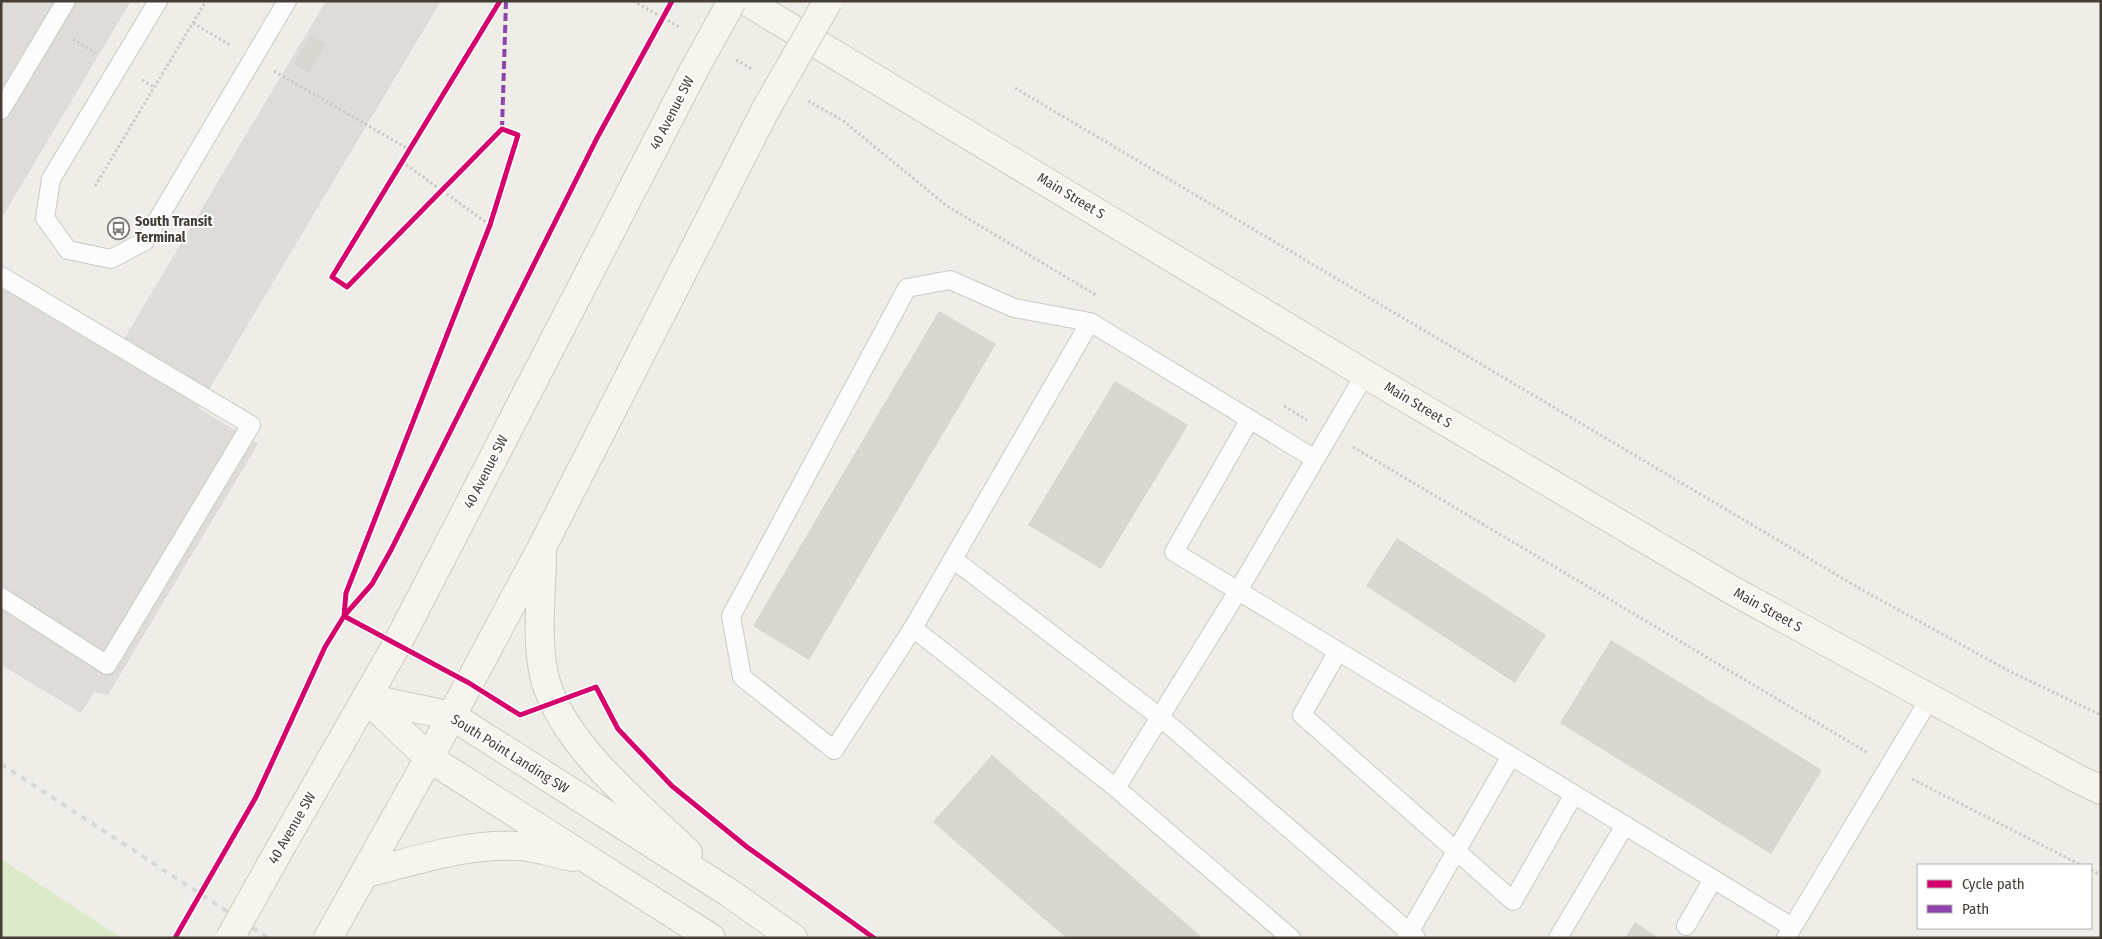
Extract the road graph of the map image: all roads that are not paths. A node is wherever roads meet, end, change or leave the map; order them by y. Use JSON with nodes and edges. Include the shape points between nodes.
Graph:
{"nodes":[{"id":1,"x":66,"y":1,"type":"edge"},
{"id":2,"x":158,"y":1,"type":"edge"},
{"id":3,"x":287,"y":1,"type":"edge"},
{"id":4,"x":732,"y":1,"type":"edge"},
{"id":5,"x":746,"y":1,"type":"edge"},
{"id":6,"x":828,"y":1,"type":"edge"},
{"id":7,"x":1,"y":110,"type":"edge"},
{"id":8,"x":1,"y":276,"type":"edge"},
{"id":9,"x":1090,"y":322,"type":"junction"},
{"id":10,"x":1365,"y":374,"type":"junction"},
{"id":11,"x":1250,"y":419,"type":"junction"},
{"id":12,"x":1315,"y":459,"type":"junction"},
{"id":13,"x":542,"y":547,"type":"junction"},
{"id":14,"x":953,"y":559,"type":"junction"},
{"id":15,"x":1238,"y":591,"type":"junction"},
{"id":16,"x":1,"y":597,"type":"edge"},
{"id":17,"x":913,"y":628,"type":"junction"},
{"id":18,"x":1338,"y":651,"type":"junction"},
{"id":19,"x":366,"y":698,"type":"junction"},
{"id":20,"x":1930,"y":698,"type":"junction"},
{"id":21,"x":452,"y":716,"type":"junction"},
{"id":22,"x":1161,"y":718,"type":"junction"},
{"id":23,"x":1511,"y":756,"type":"junction"},
{"id":24,"x":429,"y":758,"type":"junction"},
{"id":25,"x":1116,"y":788,"type":"junction"},
{"id":26,"x":2101,"y":790,"type":"edge"},
{"id":27,"x":1574,"y":794,"type":"junction"},
{"id":28,"x":1625,"y":825,"type":"junction"},
{"id":29,"x":1456,"y":851,"type":"junction"},
{"id":30,"x":589,"y":861,"type":"junction"},
{"id":31,"x":1714,"y":880,"type":"junction"},
{"id":32,"x":361,"y":881,"type":"junction"},
{"id":33,"x":728,"y":892,"type":"junction"},
{"id":34,"x":1686,"y":926,"type":"dead end"},
{"id":35,"x":1789,"y":933,"type":"edge"},
{"id":36,"x":1410,"y":936,"type":"edge"},
{"id":37,"x":230,"y":938,"type":"edge"},
{"id":38,"x":328,"y":938,"type":"edge"},
{"id":39,"x":711,"y":938,"type":"edge"},
{"id":40,"x":792,"y":938,"type":"edge"},
{"id":41,"x":1291,"y":938,"type":"edge"},
{"id":42,"x":1558,"y":938,"type":"edge"}],
"edges":[{"from":1,"to":7,"type":"lane"},
{"from":2,"to":3,"type":"lane","via":[[51,179],[45,218],[68,250],[111,259],[145,240]]},
{"from":4,"to":19,"type":"main road","name":"40 Avenue SW","bridge":true},
{"from":5,"to":10,"type":"main road","name":"Main Street S"},
{"from":6,"to":13,"type":"main road","bridge":true,"via":[[766,109]]},
{"from":8,"to":16,"type":"lane","via":[[251,425],[107,665]]},
{"from":9,"to":11,"type":"lane"},
{"from":9,"to":14,"type":"lane"},
{"from":9,"to":17,"type":"lane","via":[[1014,308],[950,280],[907,288],[731,616],[742,677],[834,750]]},
{"from":10,"to":12,"type":"lane"},
{"from":10,"to":20,"type":"main road","name":"Main Street S","via":[[1730,589]]},
{"from":11,"to":12,"type":"lane"},
{"from":11,"to":15,"type":"lane","via":[[1174,552]]},
{"from":12,"to":15,"type":"lane"},
{"from":13,"to":21,"type":"main road"},
{"from":13,"to":33,"type":"main road","via":[[539,635],[543,672],[564,724],[584,751]]},
{"from":14,"to":17,"type":"lane"},
{"from":14,"to":22,"type":"lane"},
{"from":15,"to":18,"type":"lane"},
{"from":15,"to":22,"type":"lane"},
{"from":17,"to":25,"type":"lane"},
{"from":18,"to":23,"type":"lane"},
{"from":18,"to":29,"type":"lane","via":[[1302,715]]},
{"from":19,"to":21,"type":"main road","name":"South Point Landing SW"},
{"from":19,"to":24,"type":"main road"},
{"from":19,"to":37,"type":"main road","name":"40 Avenue SW","bridge":true},
{"from":20,"to":26,"type":"main road","name":"Main Street S"},
{"from":20,"to":35,"type":"lane"},
{"from":21,"to":24,"type":"main road"},
{"from":21,"to":33,"type":"main road","name":"South Point Landing SW"},
{"from":22,"to":25,"type":"lane"},
{"from":22,"to":36,"type":"lane"},
{"from":23,"to":27,"type":"lane"},
{"from":23,"to":29,"type":"lane"},
{"from":24,"to":30,"type":"main road"},
{"from":24,"to":32,"type":"main road"},
{"from":25,"to":41,"type":"lane"},
{"from":27,"to":28,"type":"lane"},
{"from":27,"to":29,"type":"lane","via":[[1513,901]]},
{"from":28,"to":31,"type":"lane"},
{"from":28,"to":42,"type":"lane"},
{"from":29,"to":36,"type":"lane"},
{"from":30,"to":32,"type":"main road","via":[[518,846],[483,847],[440,854]]},
{"from":30,"to":39,"type":"main road"},
{"from":31,"to":34,"type":"lane"},
{"from":31,"to":35,"type":"lane"},
{"from":32,"to":38,"type":"main road"},
{"from":33,"to":40,"type":"main road","name":"South Point Landing SW"}]}
